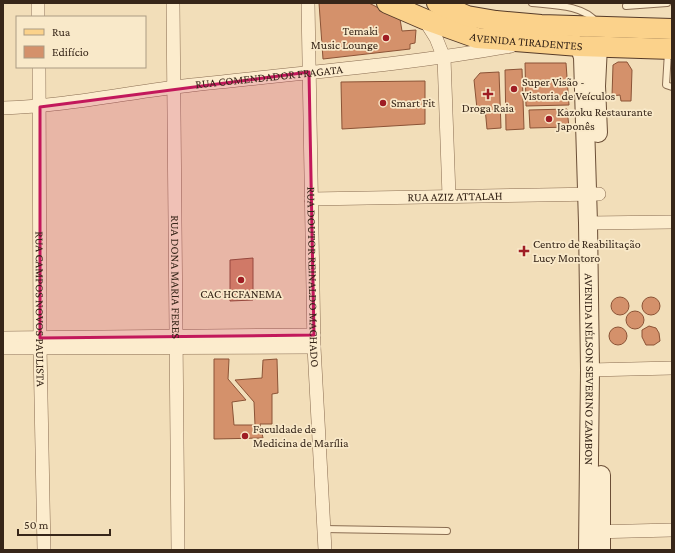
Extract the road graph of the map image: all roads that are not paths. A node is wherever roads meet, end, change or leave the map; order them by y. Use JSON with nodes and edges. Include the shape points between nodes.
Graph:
{"nodes":[{"id":1,"x":38,"y":3,"type":"edge"},
{"id":2,"x":173,"y":3,"type":"edge"},
{"id":3,"x":308,"y":3,"type":"edge"},
{"id":4,"x":387,"y":3,"type":"edge"},
{"id":5,"x":437,"y":3,"type":"edge"},
{"id":6,"x":532,"y":3,"type":"edge"},
{"id":7,"x":668,"y":3,"type":"edge"},
{"id":8,"x":626,"y":6,"type":"dead end"},
{"id":9,"x":38,"y":16,"type":"edge"},
{"id":10,"x":424,"y":19,"type":"junction"},
{"id":11,"x":672,"y":30,"type":"edge"},
{"id":12,"x":596,"y":37,"type":"junction"},
{"id":13,"x":535,"y":42,"type":"junction"},
{"id":14,"x":670,"y":49,"type":"edge"},
{"id":15,"x":444,"y":58,"type":"junction"},
{"id":16,"x":39,"y":68,"type":"edge"},
{"id":17,"x":308,"y":72,"type":"junction"},
{"id":18,"x":173,"y":87,"type":"junction"},
{"id":19,"x":672,"y":87,"type":"edge"},
{"id":20,"x":40,"y":107,"type":"junction"},
{"id":21,"x":3,"y":108,"type":"edge"},
{"id":22,"x":593,"y":194,"type":"junction"},
{"id":23,"x":448,"y":196,"type":"junction"},
{"id":24,"x":311,"y":199,"type":"junction"},
{"id":25,"x":672,"y":222,"type":"edge"},
{"id":26,"x":594,"y":223,"type":"junction"},
{"id":27,"x":3,"y":338,"type":"edge"},
{"id":28,"x":314,"y":341,"type":"junction"},
{"id":29,"x":40,"y":342,"type":"junction"},
{"id":30,"x":176,"y":342,"type":"junction"},
{"id":31,"x":3,"y":348,"type":"edge"},
{"id":32,"x":672,"y":368,"type":"edge"},
{"id":33,"x":596,"y":369,"type":"junction"},
{"id":34,"x":324,"y":529,"type":"junction"},
{"id":35,"x":672,"y":530,"type":"edge"},
{"id":36,"x":447,"y":531,"type":"dead end"},
{"id":37,"x":595,"y":532,"type":"junction"},
{"id":38,"x":44,"y":550,"type":"edge"},
{"id":39,"x":178,"y":550,"type":"edge"},
{"id":40,"x":325,"y":550,"type":"edge"},
{"id":41,"x":588,"y":550,"type":"edge"},
{"id":42,"x":601,"y":550,"type":"edge"}],
"edges":[{"from":1,"to":9,"type":"street"},
{"from":2,"to":18,"type":"street","name":"RUA DONA MARIA FERES"},
{"from":3,"to":17,"type":"street","name":"RUA DOUTOR REINALDO MACHADO"},
{"from":4,"to":10,"type":"main road","name":"AVENIDA TIRADENTES"},
{"from":5,"to":12,"type":"main road","name":"AVENIDA TIRADENTES","via":[[467,16]]},
{"from":6,"to":12,"type":"lane","via":[[582,10],[594,17]]},
{"from":7,"to":8,"type":"lane"},
{"from":10,"to":13,"type":"main road","name":"AVENIDA TIRADENTES","via":[[477,38]]},
{"from":10,"to":15,"type":"street","via":[[436,38]]},
{"from":11,"to":12,"type":"main road","name":"AVENIDA TIRADENTES"},
{"from":12,"to":13,"type":"main road","name":"AVENIDA TIRADENTES"},
{"from":12,"to":14,"type":"main road","name":"AVENIDA TIRADENTES"},
{"from":12,"to":22,"type":"main road","name":"AVENIDA NÉLSON SEVERINO ZAMBON"},
{"from":13,"to":15,"type":"street","name":"RUA COMENDADOR FRAGATA"},
{"from":14,"to":19,"type":"lane","via":[[666,85]]},
{"from":15,"to":17,"type":"street","name":"RUA COMENDADOR FRAGATA"},
{"from":15,"to":23,"type":"street"},
{"from":16,"to":20,"type":"street","name":"RUA CAMPOS NOVOS PAULISTA"},
{"from":17,"to":18,"type":"street","name":"RUA COMENDADOR FRAGATA"},
{"from":17,"to":24,"type":"street","name":"RUA DOUTOR REINALDO MACHADO"},
{"from":18,"to":20,"type":"street","name":"RUA COMENDADOR FRAGATA"},
{"from":18,"to":30,"type":"street","name":"RUA DONA MARIA FERES"},
{"from":20,"to":21,"type":"street","name":"RUA COMENDADOR FRAGATA"},
{"from":20,"to":29,"type":"street","name":"RUA CAMPOS NOVOS PAULISTA"},
{"from":22,"to":23,"type":"street","name":"RUA AZIZ ATTALAH"},
{"from":22,"to":26,"type":"main road","name":"AVENIDA NÉLSON SEVERINO ZAMBON"},
{"from":23,"to":24,"type":"street","name":"RUA AZIZ ATTALAH"},
{"from":24,"to":28,"type":"street","name":"RUA DOUTOR REINALDO MACHADO"},
{"from":25,"to":26,"type":"street"},
{"from":26,"to":33,"type":"main road","name":"AVENIDA NÉLSON SEVERINO ZAMBON"},
{"from":27,"to":29,"type":"street"},
{"from":28,"to":30,"type":"street"},
{"from":28,"to":34,"type":"street","name":"RUA DOUTOR REINALDO MACHADO"},
{"from":29,"to":30,"type":"street"},
{"from":29,"to":31,"type":"street"},
{"from":29,"to":38,"type":"street","name":"RUA CAMPOS NOVOS PAULISTA"},
{"from":30,"to":39,"type":"street","name":"RUA DONA MARIA FERES"},
{"from":32,"to":33,"type":"street"},
{"from":33,"to":37,"type":"main road","name":"AVENIDA NÉLSON SEVERINO ZAMBON"},
{"from":34,"to":36,"type":"lane"},
{"from":34,"to":40,"type":"street","name":"RUA DOUTOR REINALDO MACHADO"},
{"from":35,"to":37,"type":"street"},
{"from":37,"to":41,"type":"main road","name":"AVENIDA NÉLSON SEVERINO ZAMBON"},
{"from":37,"to":42,"type":"main road","name":"AVENIDA NÉLSON SEVERINO ZAMBON"}]}
